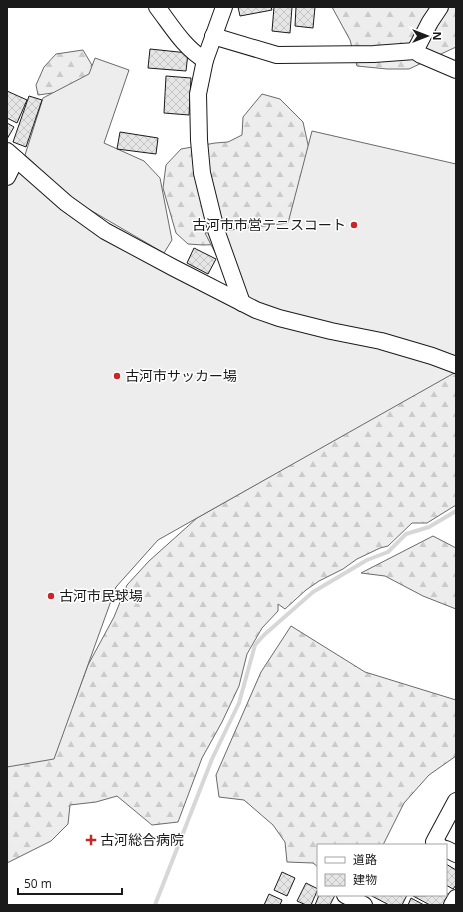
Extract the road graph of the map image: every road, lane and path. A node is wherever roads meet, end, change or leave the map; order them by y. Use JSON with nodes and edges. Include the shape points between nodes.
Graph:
{"nodes":[{"id":1,"x":157,"y":7,"type":"edge"},
{"id":2,"x":224,"y":7,"type":"edge"},
{"id":3,"x":440,"y":7,"type":"edge"},
{"id":4,"x":213,"y":36,"type":"junction"},
{"id":5,"x":415,"y":51,"type":"junction"},
{"id":6,"x":205,"y":60,"type":"junction"},
{"id":7,"x":456,"y":70,"type":"edge"},
{"id":8,"x":12,"y":155,"type":"edge"},
{"id":9,"x":7,"y":177,"type":"edge"},
{"id":10,"x":242,"y":304,"type":"junction"},
{"id":11,"x":456,"y":365,"type":"edge"},
{"id":12,"x":456,"y":801,"type":"edge"},
{"id":13,"x":437,"y":844,"type":"edge"},
{"id":14,"x":447,"y":850,"type":"edge"},
{"id":15,"x":456,"y":854,"type":"edge"},
{"id":16,"x":347,"y":896,"type":"edge"},
{"id":17,"x":456,"y":898,"type":"edge"},
{"id":18,"x":364,"y":905,"type":"edge"},
{"id":19,"x":452,"y":905,"type":"edge"}],
"edges":[{"from":1,"to":6,"type":"street","via":[[183,41]]},
{"from":2,"to":4,"type":"street"},
{"from":3,"to":5,"type":"street"},
{"from":4,"to":5,"type":"street","via":[[277,55]]},
{"from":4,"to":6,"type":"street"},
{"from":5,"to":7,"type":"street"},
{"from":6,"to":10,"type":"street","via":[[198,94],[202,173],[216,230]]},
{"from":8,"to":9,"type":"street"},
{"from":8,"to":10,"type":"street","via":[[66,203],[105,231]]},
{"from":10,"to":11,"type":"street","via":[[279,318],[381,341]]},
{"from":12,"to":13,"type":"street","via":[[434,842]]},
{"from":14,"to":15,"type":"street"},
{"from":16,"to":18,"type":"street"},
{"from":17,"to":19,"type":"street"}]}
